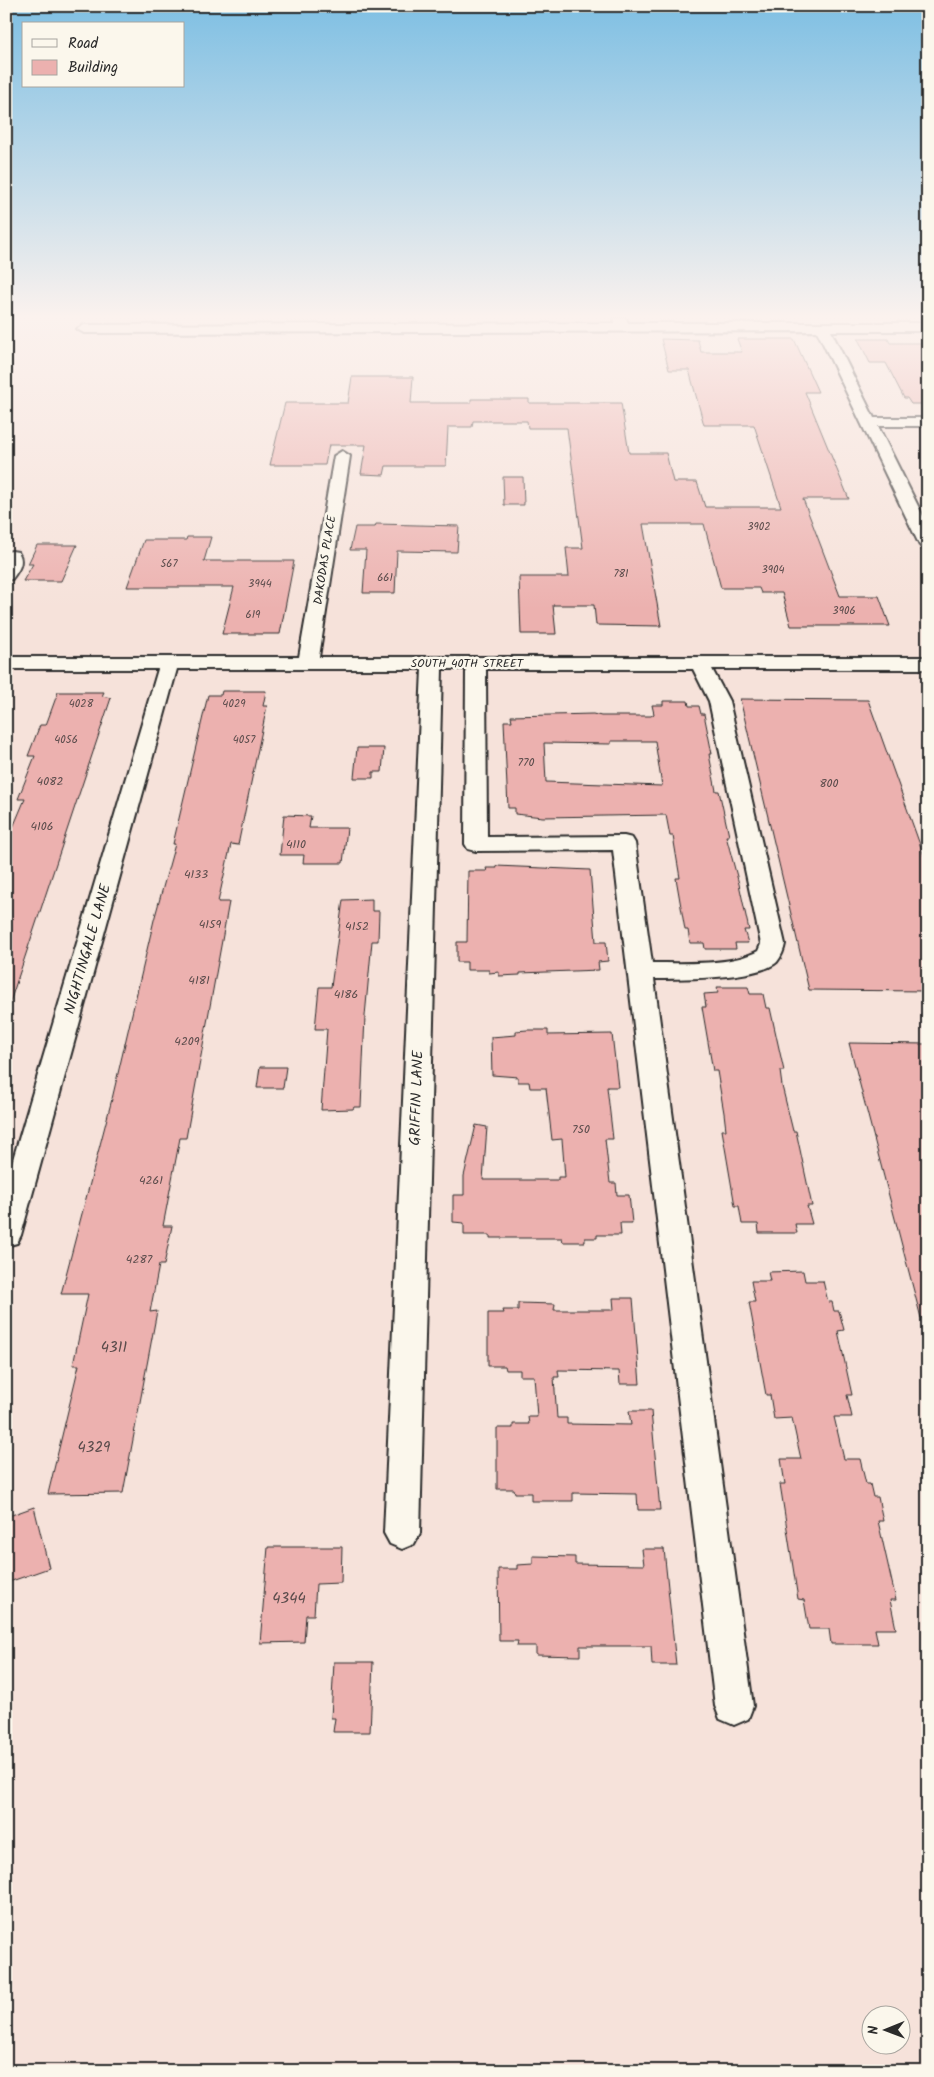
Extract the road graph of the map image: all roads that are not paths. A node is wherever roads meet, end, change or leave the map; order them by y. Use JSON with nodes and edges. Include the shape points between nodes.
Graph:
{"nodes":[{"id":1,"x":866,"y":415,"type":"edge"},
{"id":2,"x":869,"y":422,"type":"junction"},
{"id":3,"x":928,"y":422,"type":"edge"},
{"id":4,"x":342,"y":456,"type":"dead end"},
{"id":5,"x":928,"y":544,"type":"edge"},
{"id":6,"x":12,"y":556,"type":"dead end"},
{"id":7,"x":6,"y":575,"type":"edge"},
{"id":8,"x":6,"y":662,"type":"edge"},
{"id":9,"x":169,"y":663,"type":"junction"},
{"id":10,"x":308,"y":663,"type":"junction"},
{"id":11,"x":432,"y":663,"type":"junction"},
{"id":12,"x":476,"y":663,"type":"junction"},
{"id":13,"x":700,"y":663,"type":"junction"},
{"id":14,"x":927,"y":665,"type":"edge"},
{"id":15,"x":641,"y":971,"type":"junction"},
{"id":16,"x":6,"y":1235,"type":"edge"},
{"id":17,"x":402,"y":1533,"type":"dead end"},
{"id":18,"x":734,"y":1706,"type":"dead end"}],
"edges":[{"from":1,"to":2,"type":"street"},
{"from":2,"to":3,"type":"street"},
{"from":2,"to":5,"type":"street"},
{"from":4,"to":10,"type":"street","name":"DAKODAS PLACE"},
{"from":6,"to":7,"type":"street","via":[[11,568]]},
{"from":8,"to":9,"type":"street","name":"SOUTH 40TH STREET"},
{"from":9,"to":10,"type":"street","name":"SOUTH 40TH STREET"},
{"from":9,"to":16,"type":"street","name":"NIGHTINGALE LANE"},
{"from":10,"to":11,"type":"street","name":"SOUTH 40TH STREET"},
{"from":11,"to":12,"type":"street","name":"SOUTH 40TH STREET"},
{"from":11,"to":17,"type":"street","name":"GRIFFIN LANE"},
{"from":12,"to":13,"type":"street","name":"SOUTH 40TH STREET"},
{"from":12,"to":15,"type":"street","via":[[476,844],[624,843]]},
{"from":13,"to":14,"type":"street","name":"SOUTH 40TH STREET"},
{"from":13,"to":15,"type":"street","via":[[719,701],[773,944],[768,957],[753,964]]},
{"from":15,"to":18,"type":"street"}]}
